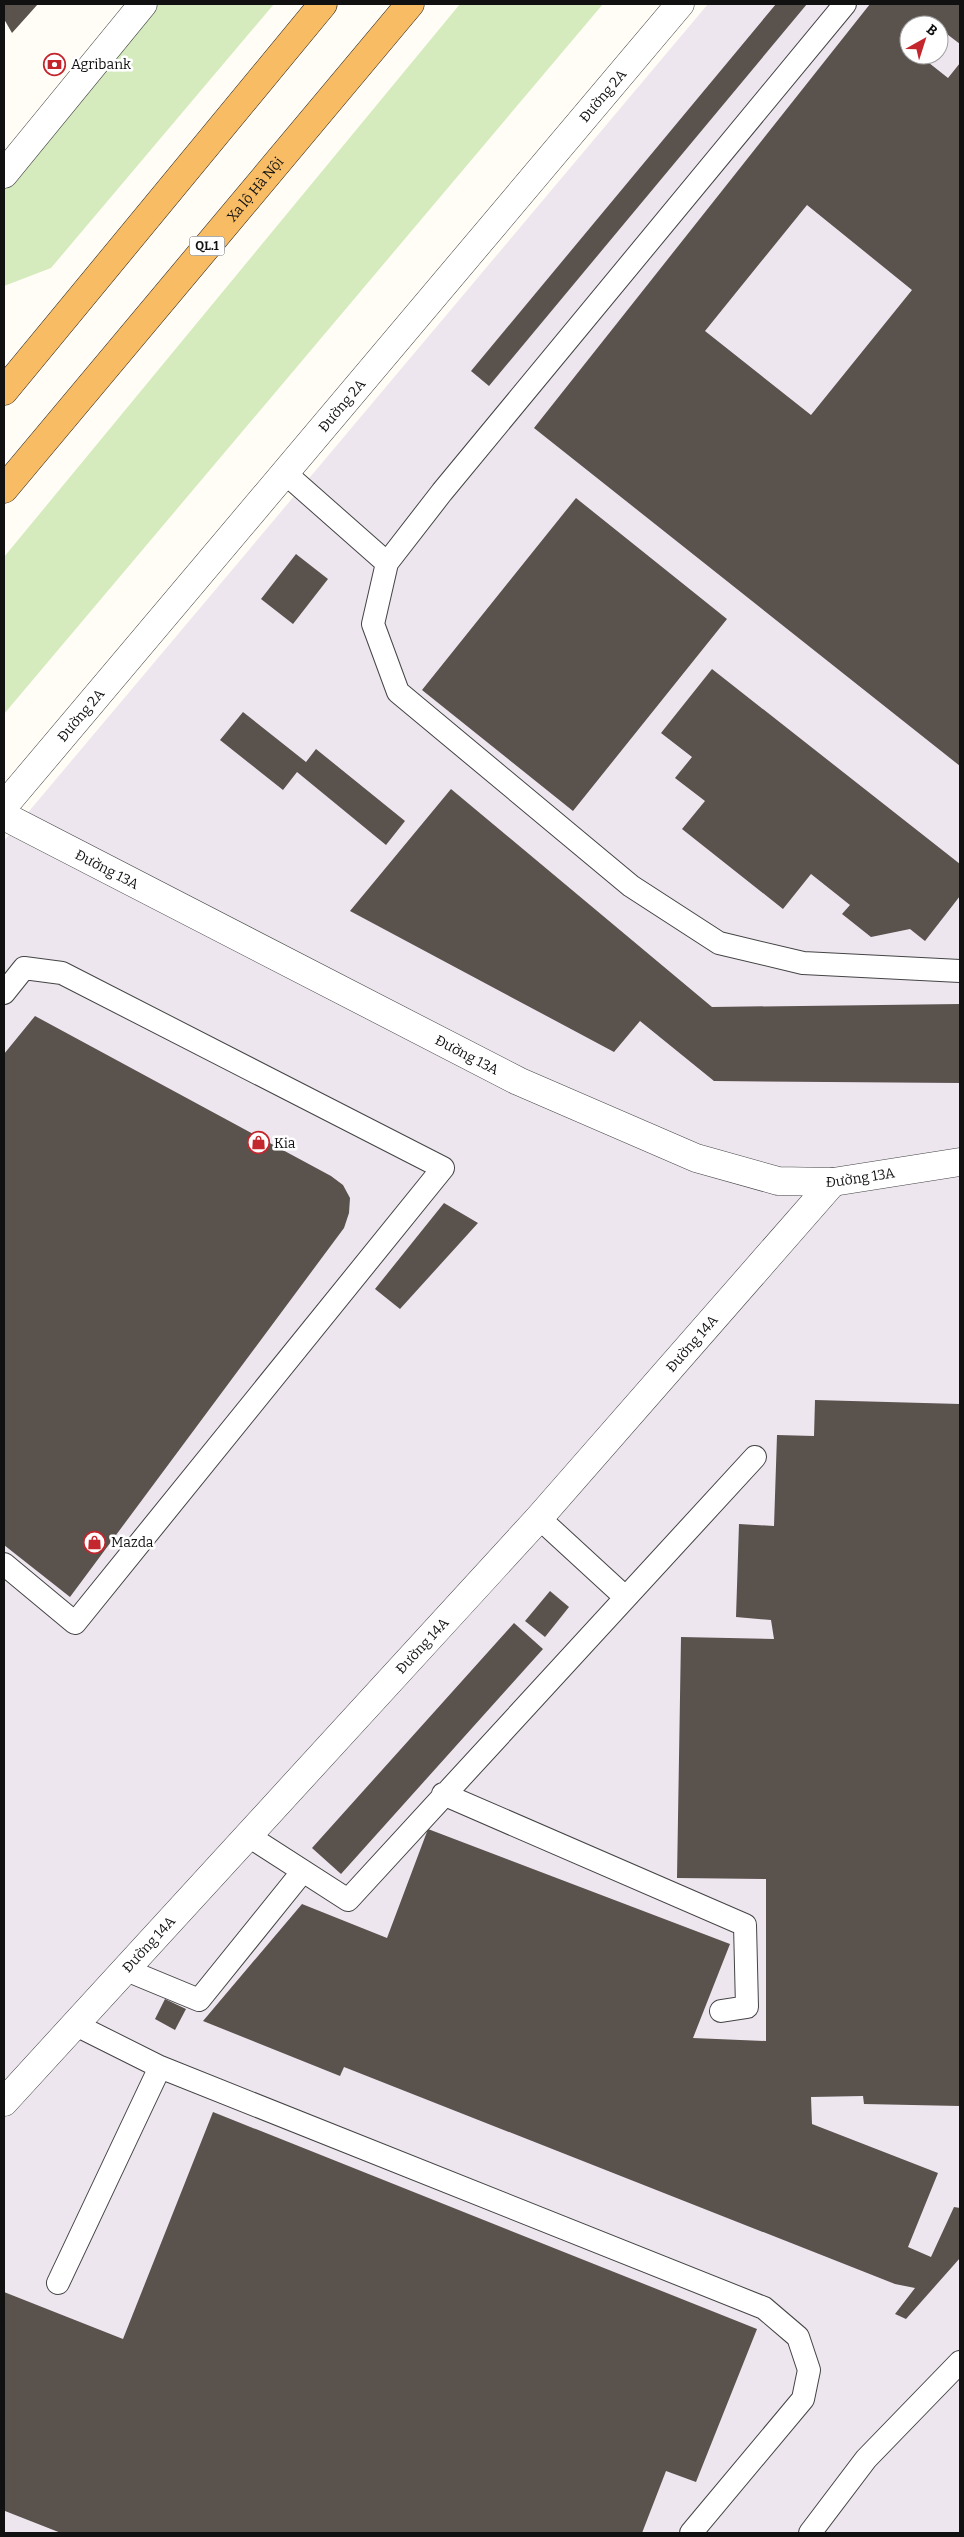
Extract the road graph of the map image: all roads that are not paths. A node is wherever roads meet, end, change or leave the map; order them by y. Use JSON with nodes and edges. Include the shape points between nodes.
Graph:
{"nodes":[{"id":1,"x":143,"y":4,"type":"edge"},
{"id":2,"x":323,"y":4,"type":"edge"},
{"id":3,"x":410,"y":4,"type":"edge"},
{"id":4,"x":680,"y":4,"type":"edge"},
{"id":5,"x":845,"y":4,"type":"edge"},
{"id":6,"x":4,"y":174,"type":"edge"},
{"id":7,"x":4,"y":391,"type":"edge"},
{"id":8,"x":285,"y":473,"type":"junction"},
{"id":9,"x":4,"y":489,"type":"edge"},
{"id":10,"x":387,"y":563,"type":"junction"},
{"id":11,"x":4,"y":806,"type":"edge"},
{"id":12,"x":4,"y":816,"type":"edge"},
{"id":13,"x":960,"y":971,"type":"edge"},
{"id":14,"x":4,"y":993,"type":"edge"},
{"id":15,"x":960,"y":1162,"type":"edge"},
{"id":16,"x":833,"y":1182,"type":"junction"},
{"id":17,"x":755,"y":1457,"type":"dead end"},
{"id":18,"x":539,"y":1518,"type":"junction"},
{"id":19,"x":4,"y":1564,"type":"edge"},
{"id":20,"x":625,"y":1597,"type":"junction"},
{"id":21,"x":443,"y":1794,"type":"junction"},
{"id":22,"x":247,"y":1835,"type":"junction"},
{"id":23,"x":303,"y":1871,"type":"junction"},
{"id":24,"x":124,"y":1969,"type":"junction"},
{"id":25,"x":722,"y":2011,"type":"dead end"},
{"id":26,"x":74,"y":2024,"type":"junction"},
{"id":27,"x":160,"y":2067,"type":"junction"},
{"id":28,"x":4,"y":2102,"type":"edge"},
{"id":29,"x":58,"y":2283,"type":"dead end"},
{"id":30,"x":960,"y":2362,"type":"edge"},
{"id":31,"x":691,"y":2533,"type":"edge"},
{"id":32,"x":810,"y":2533,"type":"edge"}],
"edges":[{"from":1,"to":6,"type":"street"},
{"from":2,"to":7,"type":"highway"},
{"from":3,"to":9,"type":"highway","name":"Xa lộ Hà Nội","number":"QL.1"},
{"from":4,"to":8,"type":"street","name":"Đường 2A"},
{"from":5,"to":10,"type":"lane"},
{"from":8,"to":10,"type":"lane"},
{"from":8,"to":11,"type":"street","name":"Đường 2A"},
{"from":10,"to":13,"type":"lane","via":[[374,624],[398,692],[631,886],[719,943],[803,963]]},
{"from":12,"to":16,"type":"street","name":"Đường 13A","via":[[518,1081],[696,1158],[778,1181]]},
{"from":14,"to":19,"type":"lane","via":[[24,968],[62,973],[443,1168],[75,1622]]},
{"from":15,"to":16,"type":"street","name":"Đường 13A"},
{"from":16,"to":18,"type":"street","name":"Đường 14A"},
{"from":17,"to":20,"type":"lane"},
{"from":18,"to":20,"type":"lane"},
{"from":18,"to":22,"type":"street","name":"Đường 14A"},
{"from":20,"to":21,"type":"lane"},
{"from":21,"to":23,"type":"lane","via":[[348,1900]]},
{"from":21,"to":25,"type":"lane","via":[[745,1925],[747,2007]]},
{"from":22,"to":23,"type":"lane"},
{"from":22,"to":24,"type":"street","name":"Đường 14A"},
{"from":23,"to":24,"type":"lane","via":[[199,2000]]},
{"from":24,"to":26,"type":"street","name":"Đường 14A"},
{"from":26,"to":27,"type":"lane"},
{"from":26,"to":28,"type":"street","name":"Đường 14A"},
{"from":27,"to":29,"type":"lane"},
{"from":27,"to":31,"type":"lane","via":[[764,2308],[798,2338],[809,2370],[803,2399]]},
{"from":30,"to":32,"type":"lane","via":[[866,2459]]}]}
